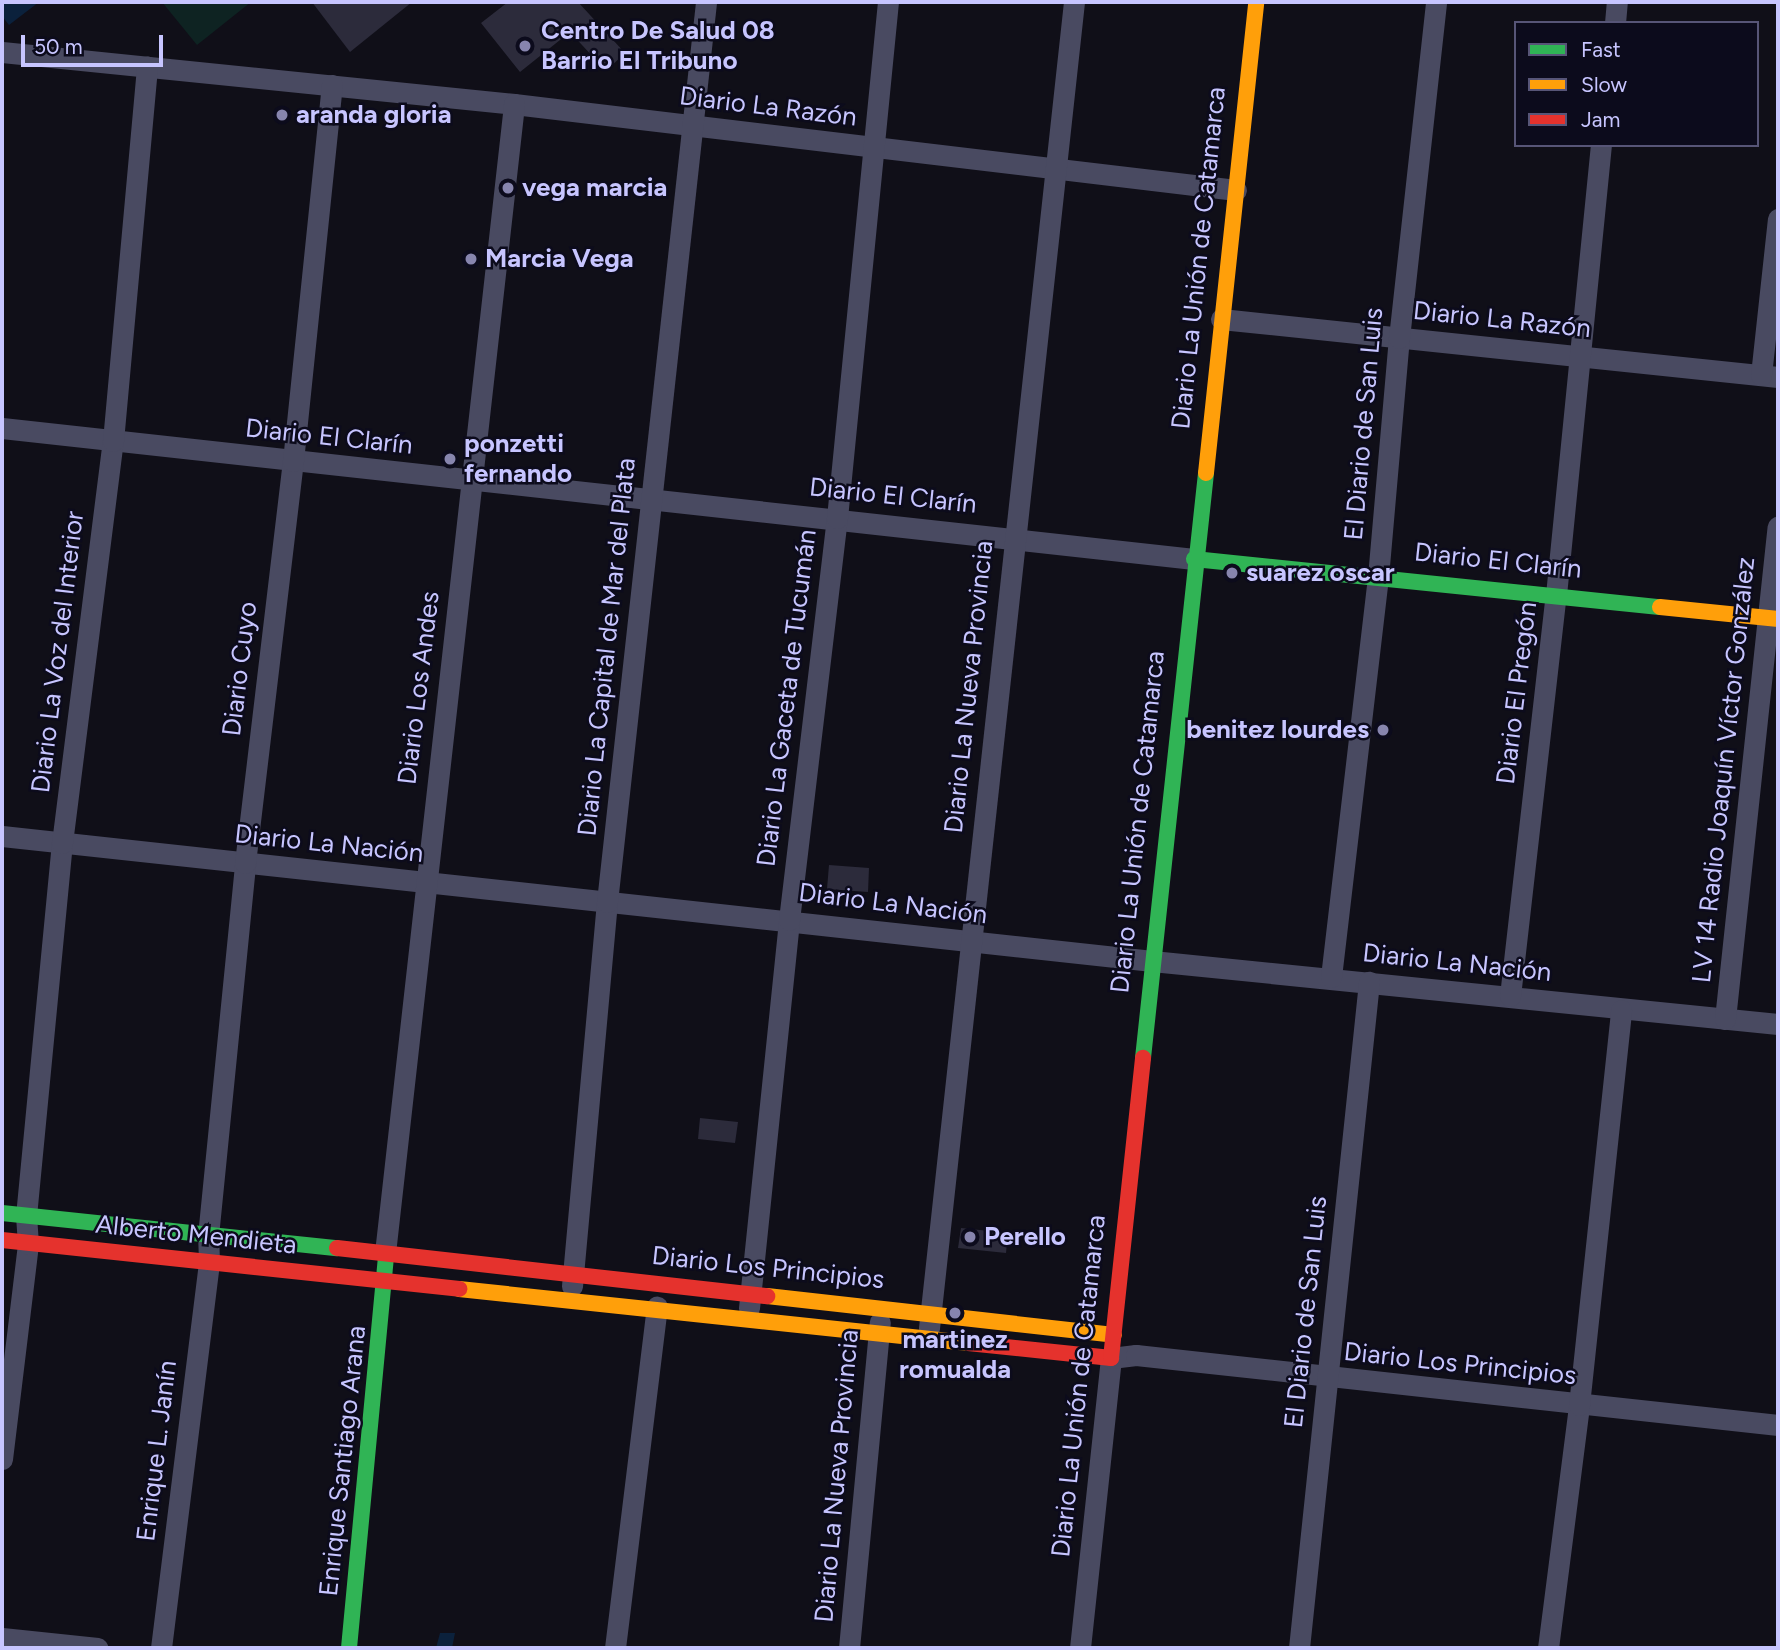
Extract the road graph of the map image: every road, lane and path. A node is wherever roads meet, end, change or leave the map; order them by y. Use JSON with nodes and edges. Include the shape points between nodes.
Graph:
{"nodes":[{"id":1,"x":706,"y":2,"type":"edge"},
{"id":2,"x":888,"y":2,"type":"edge"},
{"id":3,"x":1074,"y":2,"type":"edge"},
{"id":4,"x":1256,"y":2,"type":"edge"},
{"id":5,"x":1436,"y":2,"type":"edge"},
{"id":6,"x":1617,"y":2,"type":"edge"},
{"id":7,"x":1615,"y":21,"type":"edge"},
{"id":8,"x":2,"y":52,"type":"edge"},
{"id":9,"x":147,"y":67,"type":"junction"},
{"id":10,"x":332,"y":85,"type":"junction"},
{"id":11,"x":514,"y":104,"type":"junction"},
{"id":12,"x":693,"y":127,"type":"junction"},
{"id":13,"x":1601,"y":147,"type":"edge"},
{"id":14,"x":873,"y":148,"type":"junction"},
{"id":15,"x":1058,"y":167,"type":"junction"},
{"id":16,"x":1236,"y":190,"type":"junction"},
{"id":17,"x":1778,"y":219,"type":"edge"},
{"id":18,"x":1221,"y":319,"type":"junction"},
{"id":19,"x":1399,"y":338,"type":"junction"},
{"id":20,"x":1578,"y":355,"type":"junction"},
{"id":21,"x":1770,"y":376,"type":"edge"},
{"id":22,"x":2,"y":428,"type":"edge"},
{"id":23,"x":113,"y":441,"type":"junction"},
{"id":24,"x":293,"y":461,"type":"junction"},
{"id":25,"x":471,"y":481,"type":"junction"},
{"id":26,"x":652,"y":498,"type":"junction"},
{"id":27,"x":836,"y":518,"type":"junction"},
{"id":28,"x":1778,"y":527,"type":"edge"},
{"id":29,"x":1013,"y":537,"type":"junction"},
{"id":30,"x":1194,"y":559,"type":"junction"},
{"id":31,"x":1378,"y":577,"type":"junction"},
{"id":32,"x":1556,"y":595,"type":"junction"},
{"id":33,"x":1773,"y":618,"type":"edge"},
{"id":34,"x":2,"y":836,"type":"edge"},
{"id":35,"x":62,"y":843,"type":"junction"},
{"id":36,"x":245,"y":863,"type":"junction"},
{"id":37,"x":425,"y":882,"type":"junction"},
{"id":38,"x":607,"y":902,"type":"junction"},
{"id":39,"x":789,"y":920,"type":"junction"},
{"id":40,"x":971,"y":941,"type":"junction"},
{"id":41,"x":1152,"y":961,"type":"junction"},
{"id":42,"x":1331,"y":977,"type":"junction"},
{"id":43,"x":1369,"y":982,"type":"junction"},
{"id":44,"x":1510,"y":996,"type":"junction"},
{"id":45,"x":1621,"y":1010,"type":"junction"},
{"id":46,"x":1725,"y":1019,"type":"junction"},
{"id":47,"x":1778,"y":1024,"type":"edge"},
{"id":48,"x":2,"y":1213,"type":"edge"},
{"id":49,"x":26,"y":1216,"type":"junction"},
{"id":50,"x":208,"y":1236,"type":"junction"},
{"id":51,"x":2,"y":1241,"type":"edge"},
{"id":52,"x":28,"y":1244,"type":"junction"},
{"id":53,"x":385,"y":1253,"type":"junction"},
{"id":54,"x":209,"y":1261,"type":"junction"},
{"id":55,"x":573,"y":1273,"type":"junction"},
{"id":56,"x":386,"y":1279,"type":"junction"},
{"id":57,"x":751,"y":1295,"type":"junction"},
{"id":58,"x":571,"y":1299,"type":"junction"},
{"id":59,"x":657,"y":1307,"type":"junction"},
{"id":60,"x":880,"y":1309,"type":"junction"},
{"id":61,"x":929,"y":1313,"type":"junction"},
{"id":62,"x":748,"y":1318,"type":"junction"},
{"id":63,"x":879,"y":1332,"type":"junction"},
{"id":64,"x":1114,"y":1335,"type":"junction"},
{"id":65,"x":928,"y":1338,"type":"junction"},
{"id":66,"x":1136,"y":1355,"type":"junction"},
{"id":67,"x":1111,"y":1358,"type":"junction"},
{"id":68,"x":1327,"y":1377,"type":"junction"},
{"id":69,"x":1579,"y":1405,"type":"junction"},
{"id":70,"x":1778,"y":1425,"type":"edge"},
{"id":71,"x":2,"y":1459,"type":"edge"},
{"id":72,"x":2,"y":1639,"type":"edge"},
{"id":73,"x":97,"y":1648,"type":"edge"},
{"id":74,"x":161,"y":1648,"type":"edge"},
{"id":75,"x":349,"y":1648,"type":"edge"},
{"id":76,"x":615,"y":1648,"type":"edge"},
{"id":77,"x":849,"y":1648,"type":"edge"},
{"id":78,"x":1080,"y":1648,"type":"edge"},
{"id":79,"x":1299,"y":1648,"type":"edge"},
{"id":80,"x":1548,"y":1648,"type":"edge"}],
"edges":[{"from":1,"to":12,"type":"street","name":"Diario La Capital de Mar del Plata"},
{"from":2,"to":14,"type":"street","name":"Diario La Gaceta de Tucumán"},
{"from":3,"to":15,"type":"street","name":"Diario La Nueva Provincia"},
{"from":4,"to":16,"type":"street","name":"Diario La Unión de Catamarca"},
{"from":5,"to":19,"type":"street","name":"El Diario de San Luis"},
{"from":6,"to":7,"type":"street"},
{"from":8,"to":9,"type":"street","name":"Diario La Razón"},
{"from":9,"to":10,"type":"street","name":"Diario La Razón"},
{"from":9,"to":23,"type":"street","name":"Diario La Voz del Interior"},
{"from":10,"to":11,"type":"street","name":"Diario La Razón"},
{"from":10,"to":24,"type":"street","name":"Diario Cuyo"},
{"from":11,"to":12,"type":"street","name":"Diario La Razón"},
{"from":11,"to":25,"type":"street","name":"Diario Los Andes"},
{"from":12,"to":14,"type":"street","name":"Diario La Razón"},
{"from":12,"to":26,"type":"street","name":"Diario La Capital de Mar del Plata"},
{"from":13,"to":20,"type":"street","name":"Diario El Pregón"},
{"from":14,"to":15,"type":"street","name":"Diario La Razón"},
{"from":14,"to":27,"type":"street","name":"Diario La Gaceta de Tucumán"},
{"from":15,"to":16,"type":"street","name":"Diario La Razón"},
{"from":15,"to":29,"type":"street","name":"Diario La Nueva Provincia"},
{"from":16,"to":18,"type":"street","name":"Diario La Unión de Catamarca"},
{"from":17,"to":21,"type":"street"},
{"from":18,"to":19,"type":"street","name":"Diario La Razón"},
{"from":18,"to":30,"type":"street","name":"Diario La Unión de Catamarca"},
{"from":19,"to":20,"type":"street","name":"Diario La Razón"},
{"from":19,"to":31,"type":"street","name":"El Diario de San Luis"},
{"from":20,"to":21,"type":"street","name":"Diario La Razón"},
{"from":20,"to":32,"type":"street","name":"Diario El Pregón"},
{"from":22,"to":23,"type":"street","name":"Diario El Clarín"},
{"from":23,"to":24,"type":"street","name":"Diario El Clarín"},
{"from":23,"to":35,"type":"street","name":"Diario La Voz del Interior"},
{"from":24,"to":25,"type":"street","name":"Diario El Clarín"},
{"from":24,"to":36,"type":"street","name":"Diario Cuyo"},
{"from":25,"to":26,"type":"street","name":"Diario El Clarín"},
{"from":25,"to":37,"type":"street","name":"Diario Los Andes"},
{"from":26,"to":27,"type":"street","name":"Diario El Clarín"},
{"from":26,"to":38,"type":"street","name":"Diario La Capital de Mar del Plata"},
{"from":27,"to":29,"type":"street","name":"Diario El Clarín"},
{"from":27,"to":39,"type":"street","name":"Diario La Gaceta de Tucumán"},
{"from":28,"to":33,"type":"street","name":"LV 14 Radio Joaquín Víctor González"},
{"from":29,"to":30,"type":"street","name":"Diario El Clarín"},
{"from":29,"to":40,"type":"street","name":"Diario La Nueva Provincia"},
{"from":30,"to":31,"type":"street","name":"Diario El Clarín"},
{"from":30,"to":41,"type":"street","name":"Diario La Unión de Catamarca"},
{"from":31,"to":32,"type":"street","name":"Diario El Clarín"},
{"from":31,"to":42,"type":"street","name":"El Diario de San Luis"},
{"from":32,"to":33,"type":"street","name":"Diario El Clarín"},
{"from":32,"to":44,"type":"street","name":"Diario El Pregón"},
{"from":33,"to":46,"type":"street","name":"LV 14 Radio Joaquín Víctor González"},
{"from":34,"to":35,"type":"street","name":"Diario La Nación"},
{"from":35,"to":36,"type":"street","name":"Diario La Nación"},
{"from":35,"to":49,"type":"street","name":"Diario La Voz del Interior"},
{"from":36,"to":37,"type":"street","name":"Diario La Nación"},
{"from":36,"to":50,"type":"street","name":"Diario Cuyo"},
{"from":37,"to":38,"type":"street","name":"Diario La Nación"},
{"from":37,"to":53,"type":"street","name":"Diario Los Andes"},
{"from":38,"to":39,"type":"street","name":"Diario La Nación"},
{"from":38,"to":55,"type":"street","name":"Diario La Capital de Mar del Plata"},
{"from":39,"to":40,"type":"street","name":"Diario La Nación"},
{"from":39,"to":57,"type":"street","name":"Diario La Gaceta de Tucumán"},
{"from":40,"to":41,"type":"street","name":"Diario La Nación"},
{"from":40,"to":61,"type":"street","name":"Diario La Nueva Provincia"},
{"from":41,"to":42,"type":"street","name":"Diario La Nación"},
{"from":41,"to":64,"type":"street","name":"Diario La Unión de Catamarca"},
{"from":42,"to":43,"type":"street","name":"Diario La Nación"},
{"from":43,"to":44,"type":"street","name":"Diario La Nación"},
{"from":43,"to":68,"type":"street","name":"El Diario de San Luis"},
{"from":44,"to":45,"type":"street","name":"Diario La Nación"},
{"from":45,"to":46,"type":"street","name":"Diario La Nación"},
{"from":45,"to":69,"type":"street"},
{"from":46,"to":47,"type":"street","name":"Diario La Nación"},
{"from":48,"to":49,"type":"street","name":"Alberto Mendieta"},
{"from":49,"to":50,"type":"street","name":"Alberto Mendieta"},
{"from":49,"to":52,"type":"street","name":"Diario La Voz del Interior"},
{"from":50,"to":53,"type":"street","name":"Alberto Mendieta"},
{"from":50,"to":54,"type":"street","name":"Diario Cuyo"},
{"from":51,"to":52,"type":"street","name":"Alberto Mendieta"},
{"from":52,"to":54,"type":"street","name":"Alberto Mendieta"},
{"from":52,"to":71,"type":"street","name":"Diario La Voz del Interior"},
{"from":53,"to":55,"type":"street","name":"Diario Los Principios"},
{"from":53,"to":56,"type":"street","name":"Diario Los Andes"},
{"from":54,"to":56,"type":"street","name":"Alberto Mendieta"},
{"from":54,"to":74,"type":"street","name":"Enrique L. Janín"},
{"from":55,"to":57,"type":"street","name":"Diario Los Principios"},
{"from":55,"to":58,"type":"street","name":"Diario La Capital de Mar del Plata"},
{"from":56,"to":58,"type":"street","name":"Diario Los Principios"},
{"from":56,"to":75,"type":"street","name":"Enrique Santiago Arana"},
{"from":57,"to":60,"type":"street","name":"Diario Los Principios"},
{"from":57,"to":62,"type":"street","name":"Diario La Gaceta de Tucumán"},
{"from":58,"to":59,"type":"street","name":"Diario Los Principios"},
{"from":59,"to":62,"type":"street","name":"Diario Los Principios"},
{"from":59,"to":76,"type":"street"},
{"from":60,"to":61,"type":"street","name":"Diario Los Principios"},
{"from":60,"to":63,"type":"street","name":"Diario La Nueva Provincia"},
{"from":61,"to":64,"type":"street","name":"Diario Los Principios"},
{"from":61,"to":65,"type":"street","name":"Diario La Nueva Provincia"},
{"from":62,"to":63,"type":"street","name":"Diario Los Principios"},
{"from":63,"to":65,"type":"street","name":"Diario Los Principios"},
{"from":63,"to":77,"type":"street","name":"Diario La Nueva Provincia"},
{"from":64,"to":66,"type":"street"},
{"from":64,"to":67,"type":"street","name":"Diario La Unión de Catamarca"},
{"from":65,"to":67,"type":"street","name":"Diario Los Principios"},
{"from":66,"to":67,"type":"street","name":"Diario Los Principios"},
{"from":66,"to":68,"type":"street","name":"Diario Los Principios"},
{"from":67,"to":78,"type":"street","name":"Diario La Unión de Catamarca"},
{"from":68,"to":69,"type":"street","name":"Diario Los Principios"},
{"from":68,"to":79,"type":"street","name":"El Diario de San Luis"},
{"from":69,"to":70,"type":"street","name":"Diario Los Principios"},
{"from":69,"to":80,"type":"street"},
{"from":72,"to":73,"type":"street"}]}
